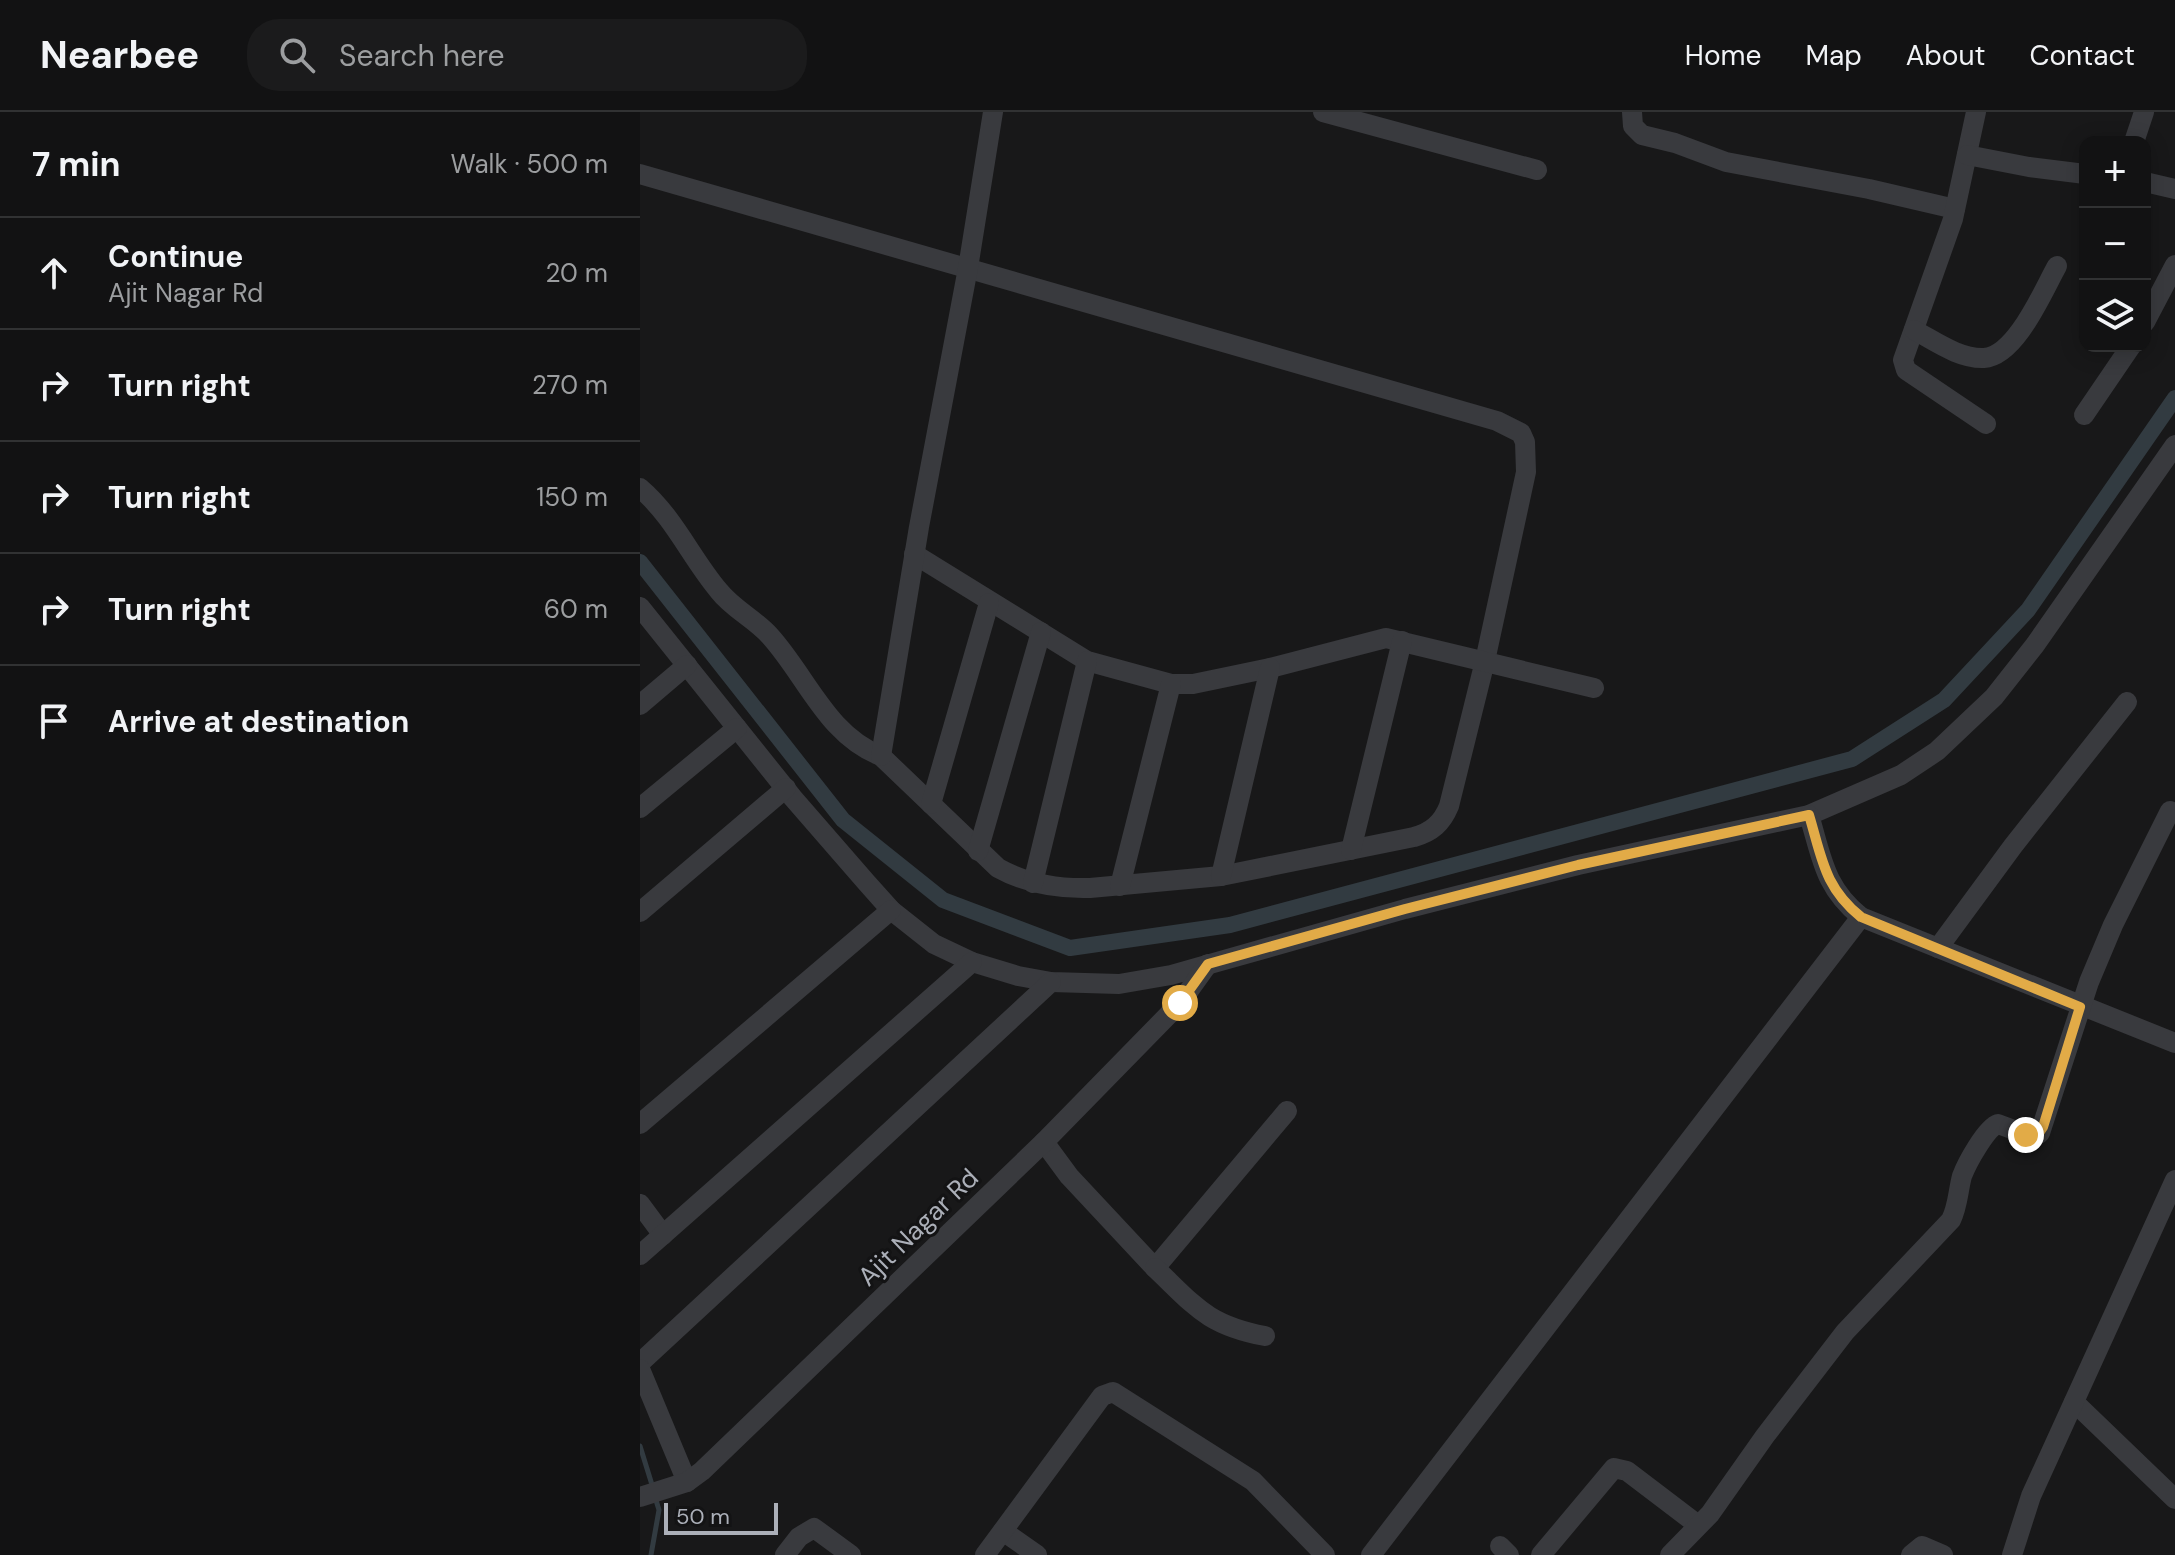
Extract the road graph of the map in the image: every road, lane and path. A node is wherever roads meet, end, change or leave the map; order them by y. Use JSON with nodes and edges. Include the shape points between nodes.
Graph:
{"nodes":[{"id":1,"x":993,"y":112,"type":"edge"},
{"id":2,"x":1323,"y":112,"type":"edge"},
{"id":3,"x":1632,"y":112,"type":"edge"},
{"id":4,"x":1976,"y":112,"type":"edge"},
{"id":5,"x":2144,"y":112,"type":"edge"},
{"id":6,"x":2136,"y":136,"type":"edge"},
{"id":7,"x":1967,"y":155,"type":"junction"},
{"id":8,"x":1537,"y":170,"type":"dead end"},
{"id":9,"x":2079,"y":173,"type":"edge"},
{"id":10,"x":640,"y":174,"type":"edge"},
{"id":11,"x":2151,"y":183,"type":"edge"},
{"id":12,"x":2175,"y":189,"type":"edge"},
{"id":13,"x":1955,"y":209,"type":"junction"},
{"id":14,"x":2175,"y":265,"type":"edge"},
{"id":15,"x":2057,"y":266,"type":"dead end"},
{"id":16,"x":968,"y":268,"type":"junction"},
{"id":17,"x":2151,"y":311,"type":"edge"},
{"id":18,"x":1914,"y":330,"type":"junction"},
{"id":19,"x":2127,"y":352,"type":"edge"},
{"id":20,"x":2084,"y":415,"type":"dead end"},
{"id":21,"x":1986,"y":424,"type":"dead end"},
{"id":22,"x":2175,"y":445,"type":"edge"},
{"id":23,"x":640,"y":488,"type":"edge"},
{"id":24,"x":914,"y":554,"type":"junction"},
{"id":25,"x":989,"y":603,"type":"junction"},
{"id":26,"x":640,"y":607,"type":"edge"},
{"id":27,"x":1041,"y":632,"type":"junction"},
{"id":28,"x":1402,"y":641,"type":"junction"},
{"id":29,"x":1087,"y":661,"type":"junction"},
{"id":30,"x":1485,"y":661,"type":"junction"},
{"id":31,"x":687,"y":665,"type":"junction"},
{"id":32,"x":1270,"y":668,"type":"junction"},
{"id":33,"x":1171,"y":684,"type":"junction"},
{"id":34,"x":1594,"y":688,"type":"dead end"},
{"id":35,"x":2127,"y":702,"type":"dead end"},
{"id":36,"x":640,"y":705,"type":"edge"},
{"id":37,"x":737,"y":728,"type":"junction"},
{"id":38,"x":881,"y":756,"type":"junction"},
{"id":39,"x":786,"y":788,"type":"junction"},
{"id":40,"x":931,"y":804,"type":"junction"},
{"id":41,"x":640,"y":808,"type":"edge"},
{"id":42,"x":2170,"y":811,"type":"dead end"},
{"id":43,"x":1809,"y":815,"type":"junction"},
{"id":44,"x":1351,"y":850,"type":"junction"},
{"id":45,"x":978,"y":851,"type":"junction"},
{"id":46,"x":1221,"y":876,"type":"junction"},
{"id":47,"x":1033,"y":883,"type":"junction"},
{"id":48,"x":1120,"y":886,"type":"junction"},
{"id":49,"x":891,"y":910,"type":"junction"},
{"id":50,"x":640,"y":912,"type":"edge"},
{"id":51,"x":1861,"y":917,"type":"junction"},
{"id":52,"x":1938,"y":948,"type":"junction"},
{"id":53,"x":972,"y":962,"type":"junction"},
{"id":54,"x":1208,"y":964,"type":"junction"},
{"id":55,"x":1051,"y":982,"type":"junction"},
{"id":56,"x":2080,"y":1007,"type":"junction"},
{"id":57,"x":2175,"y":1043,"type":"edge"},
{"id":58,"x":1287,"y":1111,"type":"dead end"},
{"id":59,"x":640,"y":1124,"type":"edge"},
{"id":60,"x":1044,"y":1142,"type":"junction"},
{"id":61,"x":2175,"y":1180,"type":"edge"},
{"id":62,"x":640,"y":1204,"type":"edge"},
{"id":63,"x":663,"y":1235,"type":"junction"},
{"id":64,"x":640,"y":1255,"type":"edge"},
{"id":65,"x":1155,"y":1268,"type":"junction"},
{"id":66,"x":1265,"y":1336,"type":"dead end"},
{"id":67,"x":640,"y":1366,"type":"edge"},
{"id":68,"x":2074,"y":1402,"type":"junction"},
{"id":69,"x":682,"y":1484,"type":"junction"},
{"id":70,"x":641,"y":1497,"type":"edge"},
{"id":71,"x":2175,"y":1499,"type":"edge"},
{"id":72,"x":1698,"y":1525,"type":"junction"},
{"id":73,"x":1003,"y":1531,"type":"junction"},
{"id":74,"x":785,"y":1555,"type":"edge"},
{"id":75,"x":851,"y":1555,"type":"edge"},
{"id":76,"x":985,"y":1555,"type":"edge"},
{"id":77,"x":1037,"y":1555,"type":"edge"},
{"id":78,"x":1325,"y":1555,"type":"edge"},
{"id":79,"x":1371,"y":1555,"type":"edge"},
{"id":80,"x":1541,"y":1555,"type":"edge"},
{"id":81,"x":1670,"y":1555,"type":"edge"},
{"id":82,"x":1911,"y":1555,"type":"edge"},
{"id":83,"x":1943,"y":1555,"type":"edge"},
{"id":84,"x":2012,"y":1555,"type":"edge"}],
"edges":[{"from":1,"to":16,"type":"street"},
{"from":2,"to":8,"type":"street"},
{"from":3,"to":13,"type":"street","via":[[1633,126],[1642,135],[1726,162]]},
{"from":4,"to":7,"type":"street"},
{"from":5,"to":6,"type":"street"},
{"from":7,"to":9,"type":"street"},
{"from":7,"to":13,"type":"street"},
{"from":10,"to":16,"type":"street"},
{"from":11,"to":12,"type":"street"},
{"from":13,"to":18,"type":"street"},
{"from":14,"to":17,"type":"street"},
{"from":15,"to":18,"type":"street","via":[[2014,339],[1994,356],[1963,355]]},
{"from":16,"to":24,"type":"street"},
{"from":16,"to":30,"type":"street","via":[[1497,421],[1521,433],[1526,472]]},
{"from":18,"to":21,"type":"street","via":[[1905,353],[1906,370]]},
{"from":19,"to":20,"type":"street"},
{"from":22,"to":43,"type":"street","via":[[2035,645],[1970,722],[1901,775]]},
{"from":23,"to":38,"type":"street","via":[[719,591],[769,635],[839,728],[861,748]]},
{"from":24,"to":25,"type":"street"},
{"from":24,"to":38,"type":"street"},
{"from":25,"to":27,"type":"street"},
{"from":25,"to":40,"type":"street"},
{"from":26,"to":31,"type":"street"},
{"from":27,"to":29,"type":"street"},
{"from":27,"to":45,"type":"street"},
{"from":28,"to":30,"type":"street"},
{"from":28,"to":32,"type":"street","via":[[1374,640]]},
{"from":28,"to":44,"type":"street"},
{"from":29,"to":33,"type":"street"},
{"from":29,"to":47,"type":"street"},
{"from":30,"to":34,"type":"street"},
{"from":30,"to":44,"type":"street","via":[[1449,806],[1440,823],[1424,834]]},
{"from":31,"to":36,"type":"street"},
{"from":31,"to":37,"type":"street"},
{"from":32,"to":33,"type":"street"},
{"from":32,"to":46,"type":"street"},
{"from":33,"to":48,"type":"street"},
{"from":35,"to":52,"type":"street"},
{"from":37,"to":39,"type":"street"},
{"from":37,"to":41,"type":"street"},
{"from":38,"to":40,"type":"street"},
{"from":39,"to":49,"type":"street"},
{"from":39,"to":50,"type":"street"},
{"from":40,"to":45,"type":"street"},
{"from":42,"to":56,"type":"street","via":[[2113,925]]},
{"from":43,"to":51,"type":"street","via":[[1833,890]]},
{"from":43,"to":54,"type":"street","via":[[1578,865]]},
{"from":44,"to":46,"type":"street"},
{"from":45,"to":47,"type":"street","via":[[998,868]]},
{"from":46,"to":48,"type":"street"},
{"from":47,"to":48,"type":"street","via":[[1071,889]]},
{"from":49,"to":53,"type":"street","via":[[934,944]]},
{"from":49,"to":59,"type":"street"},
{"from":51,"to":52,"type":"street"},
{"from":51,"to":79,"type":"street"},
{"from":52,"to":56,"type":"street"},
{"from":53,"to":55,"type":"street"},
{"from":53,"to":63,"type":"street"},
{"from":54,"to":55,"type":"street","via":[[1119,984]]},
{"from":54,"to":60,"type":"street","name":"Ajit Nagar Rd","via":[[1180,1003]]},
{"from":55,"to":67,"type":"street"},
{"from":56,"to":57,"type":"street"},
{"from":56,"to":72,"type":"street","via":[[2040,1133],[2033,1137],[1998,1124],[1990,1128],[1966,1167],[1951,1220],[1845,1332]]},
{"from":58,"to":65,"type":"street"},
{"from":60,"to":65,"type":"street"},
{"from":60,"to":69,"type":"street","name":"Ajit Nagar Rd","via":[[702,1471]]},
{"from":61,"to":68,"type":"street"},
{"from":62,"to":63,"type":"street"},
{"from":63,"to":64,"type":"street"},
{"from":65,"to":66,"type":"street","via":[[1219,1324]]},
{"from":67,"to":69,"type":"street"},
{"from":68,"to":71,"type":"street"},
{"from":68,"to":84,"type":"street","via":[[2031,1496]]},
{"from":69,"to":70,"type":"street","name":"Ajit Nagar Rd"},
{"from":72,"to":80,"type":"street","via":[[1627,1471],[1614,1468]]},
{"from":72,"to":81,"type":"street"},
{"from":73,"to":76,"type":"street"},
{"from":73,"to":77,"type":"street"},
{"from":73,"to":78,"type":"street","via":[[1102,1396],[1113,1392],[1253,1481]]},
{"from":74,"to":75,"type":"street","via":[[814,1528]]},
{"from":82,"to":83,"type":"street","via":[[1922,1546]]}]}
